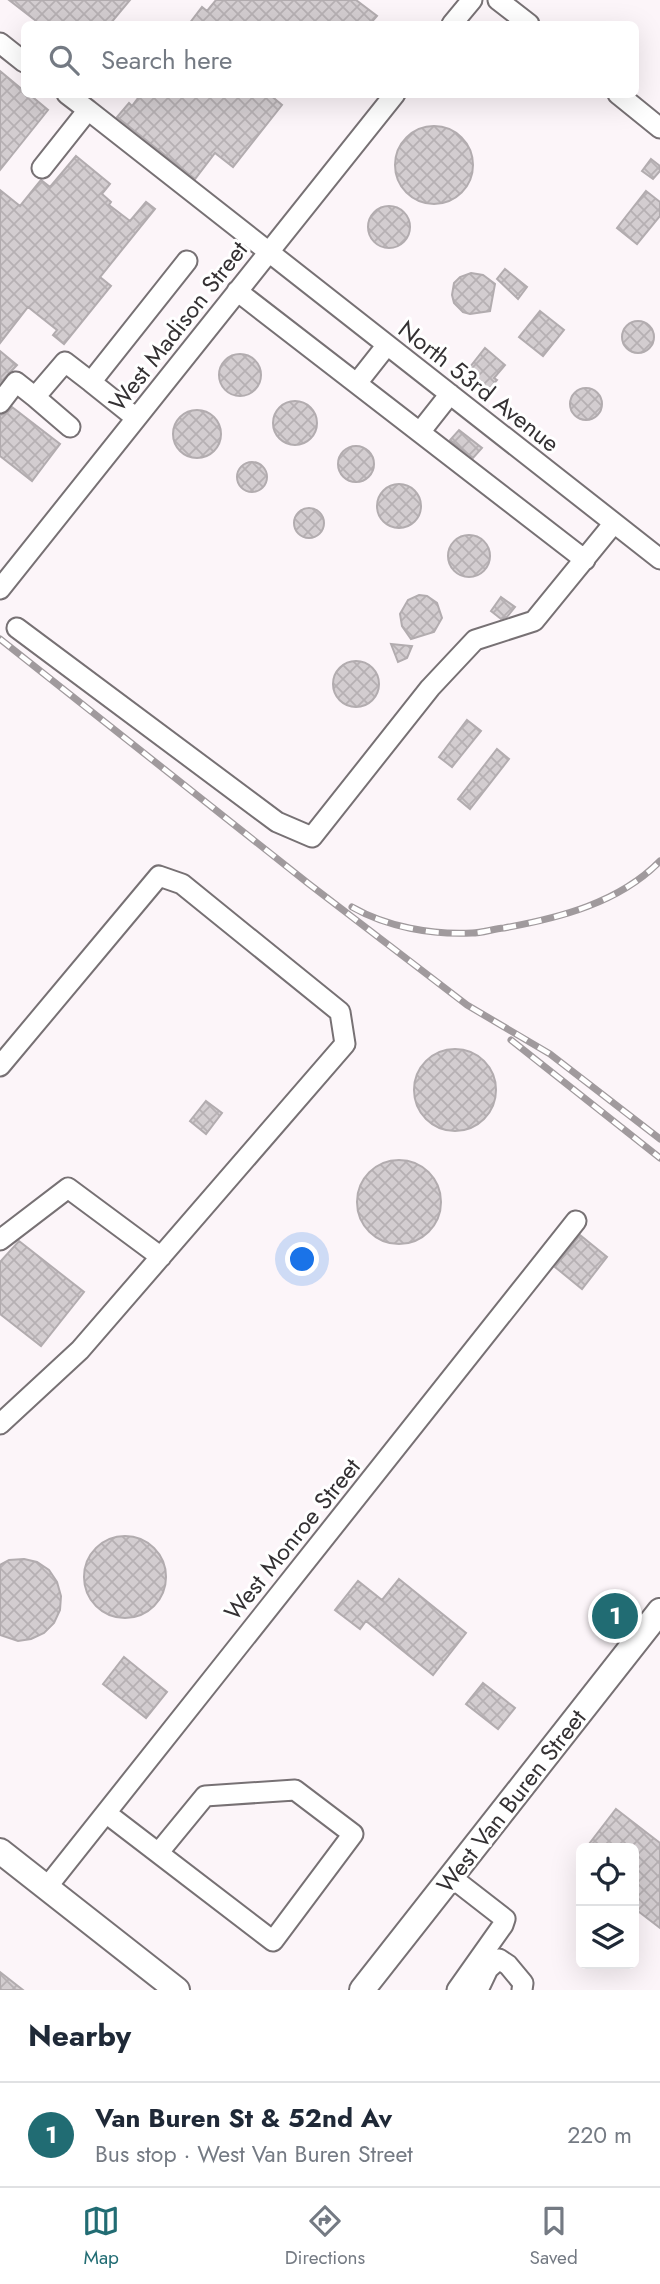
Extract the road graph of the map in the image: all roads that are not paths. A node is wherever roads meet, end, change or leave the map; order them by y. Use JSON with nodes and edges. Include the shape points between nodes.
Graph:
{"nodes":[{"id":1,"x":472,"y":0,"type":"edge"},
{"id":2,"x":498,"y":0,"type":"edge"},
{"id":3,"x":455,"y":21,"type":"edge"},
{"id":4,"x":525,"y":21,"type":"edge"},
{"id":5,"x":0,"y":43,"type":"edge"},
{"id":6,"x":21,"y":60,"type":"edge"},
{"id":7,"x":72,"y":98,"type":"edge"},
{"id":8,"x":393,"y":98,"type":"edge"},
{"id":9,"x":623,"y":98,"type":"edge"},
{"id":10,"x":88,"y":110,"type":"junction"},
{"id":11,"x":660,"y":128,"type":"edge"},
{"id":12,"x":42,"y":168,"type":"dead end"},
{"id":13,"x":268,"y":251,"type":"junction"},
{"id":14,"x":187,"y":261,"type":"dead end"},
{"id":15,"x":237,"y":291,"type":"junction"},
{"id":16,"x":387,"y":345,"type":"junction"},
{"id":17,"x":92,"y":382,"type":"junction"},
{"id":18,"x":357,"y":383,"type":"junction"},
{"id":19,"x":450,"y":394,"type":"junction"},
{"id":20,"x":35,"y":397,"type":"junction"},
{"id":21,"x":0,"y":403,"type":"edge"},
{"id":22,"x":136,"y":418,"type":"junction"},
{"id":23,"x":70,"y":427,"type":"dead end"},
{"id":24,"x":421,"y":432,"type":"junction"},
{"id":25,"x":614,"y":523,"type":"junction"},
{"id":26,"x":660,"y":559,"type":"edge"},
{"id":27,"x":585,"y":560,"type":"junction"},
{"id":28,"x":0,"y":589,"type":"edge"},
{"id":29,"x":17,"y":628,"type":"dead end"},
{"id":30,"x":0,"y":1066,"type":"edge"},
{"id":31,"x":576,"y":1221,"type":"dead end"},
{"id":32,"x":0,"y":1240,"type":"edge"},
{"id":33,"x":161,"y":1257,"type":"junction"},
{"id":34,"x":0,"y":1424,"type":"edge"},
{"id":35,"x":660,"y":1611,"type":"edge"},
{"id":36,"x":106,"y":1813,"type":"junction"},
{"id":37,"x":0,"y":1851,"type":"edge"},
{"id":38,"x":159,"y":1852,"type":"junction"},
{"id":39,"x":451,"y":1877,"type":"junction"},
{"id":40,"x":47,"y":1887,"type":"junction"},
{"id":41,"x":177,"y":1990,"type":"edge"},
{"id":42,"x":362,"y":1990,"type":"edge"},
{"id":43,"x":457,"y":1990,"type":"edge"},
{"id":44,"x":478,"y":1990,"type":"edge"},
{"id":45,"x":522,"y":1990,"type":"edge"}],
"edges":[{"from":1,"to":3,"type":"street"},
{"from":2,"to":4,"type":"street"},
{"from":5,"to":6,"type":"street"},
{"from":7,"to":10,"type":"street","name":"North 53rd Avenue"},
{"from":8,"to":13,"type":"street","name":"West Madison Street"},
{"from":9,"to":11,"type":"street"},
{"from":10,"to":12,"type":"street"},
{"from":10,"to":13,"type":"street","name":"North 53rd Avenue"},
{"from":13,"to":15,"type":"street","name":"West Madison Street"},
{"from":13,"to":16,"type":"street","name":"North 53rd Avenue"},
{"from":14,"to":17,"type":"street"},
{"from":15,"to":18,"type":"street"},
{"from":15,"to":22,"type":"street","name":"West Madison Street"},
{"from":16,"to":18,"type":"street"},
{"from":16,"to":19,"type":"street","name":"North 53rd Avenue"},
{"from":17,"to":20,"type":"street","via":[[65,362]]},
{"from":17,"to":22,"type":"street"},
{"from":18,"to":24,"type":"street"},
{"from":19,"to":24,"type":"street"},
{"from":19,"to":25,"type":"street","name":"North 53rd Avenue"},
{"from":20,"to":21,"type":"street","via":[[16,382]]},
{"from":20,"to":23,"type":"street"},
{"from":22,"to":28,"type":"street","name":"West Madison Street"},
{"from":24,"to":27,"type":"street"},
{"from":25,"to":26,"type":"street","name":"North 53rd Avenue"},
{"from":25,"to":27,"type":"street"},
{"from":27,"to":29,"type":"street","via":[[534,621],[475,640],[430,688],[312,837],[276,822]]},
{"from":30,"to":33,"type":"street","via":[[159,876],[182,884],[340,1012],[345,1044]]},
{"from":31,"to":36,"type":"street","name":"West Monroe Street"},
{"from":32,"to":33,"type":"street","via":[[68,1188]]},
{"from":33,"to":34,"type":"street","via":[[80,1350]]},
{"from":35,"to":39,"type":"main road","name":"West Van Buren Street"},
{"from":36,"to":38,"type":"street"},
{"from":36,"to":40,"type":"street","name":"West Monroe Street"},
{"from":37,"to":40,"type":"main road"},
{"from":38,"to":38,"type":"street","via":[[273,1941],[354,1834],[295,1790],[205,1796]]},
{"from":39,"to":42,"type":"main road","name":"West Van Buren Street"},
{"from":39,"to":43,"type":"street","via":[[505,1919]]},
{"from":40,"to":41,"type":"main road"},
{"from":44,"to":45,"type":"street","via":[[499,1959],[523,1983]]}]}
